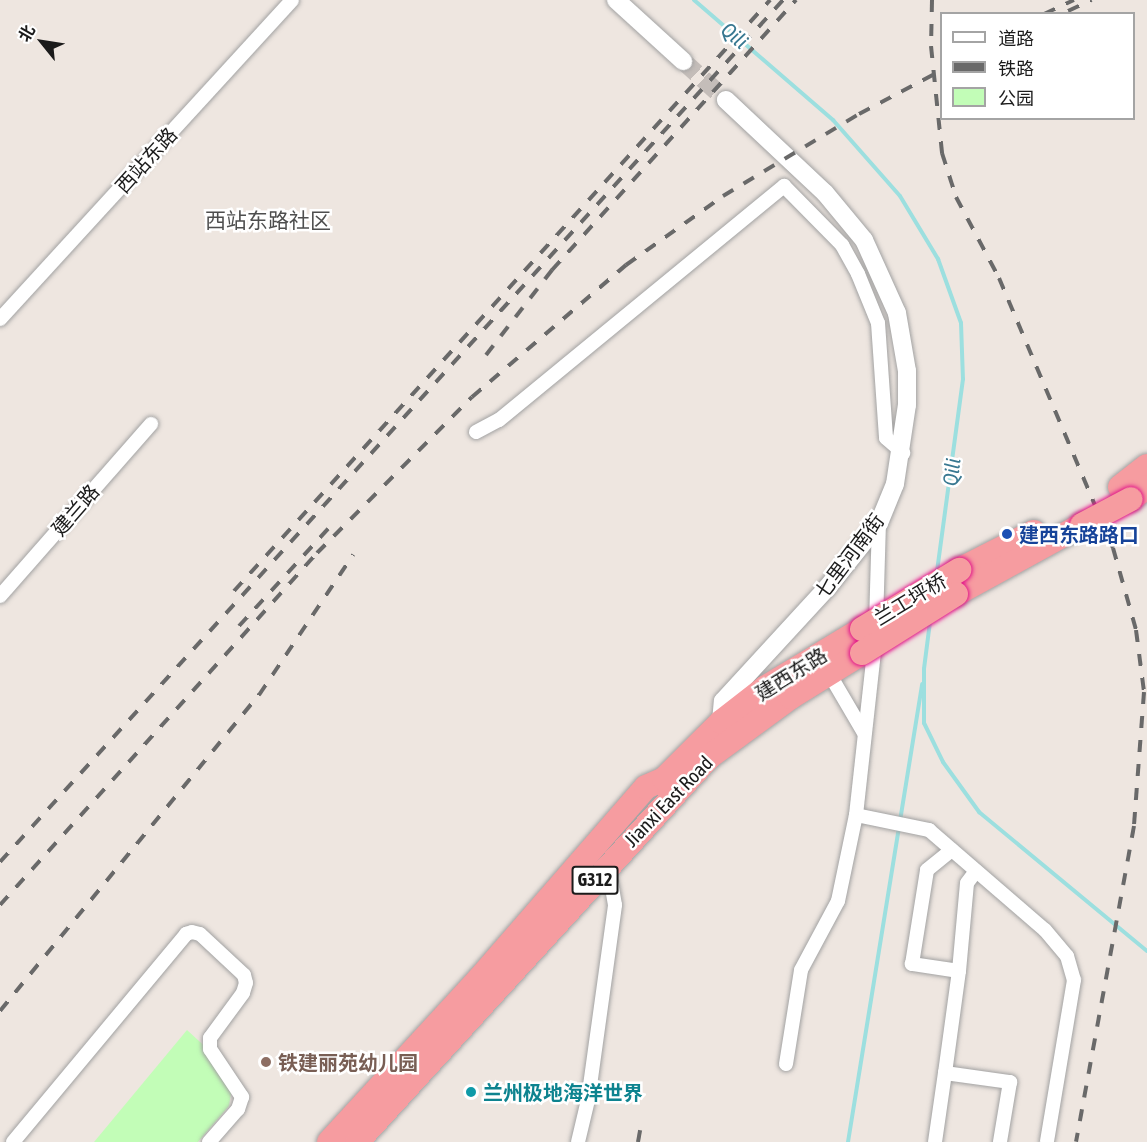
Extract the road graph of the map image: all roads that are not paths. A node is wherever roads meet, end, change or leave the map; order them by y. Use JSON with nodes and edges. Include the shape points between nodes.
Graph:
{"nodes":[{"id":1,"x":292,"y":0,"type":"edge"},
{"id":2,"x":616,"y":0,"type":"edge"},
{"id":3,"x":683,"y":61,"type":"tunnel mouth"},
{"id":4,"x":726,"y":100,"type":"tunnel mouth"},
{"id":5,"x":0,"y":319,"type":"edge"},
{"id":6,"x":151,"y":424,"type":"dead end"},
{"id":7,"x":476,"y":432,"type":"dead end"},
{"id":8,"x":903,"y":453,"type":"junction"},
{"id":9,"x":1140,"y":486,"type":"edge"},
{"id":10,"x":879,"y":522,"type":"junction"},
{"id":11,"x":957,"y":582,"type":"junction"},
{"id":12,"x":0,"y":596,"type":"edge"},
{"id":13,"x":862,"y":628,"type":"joint"},
{"id":14,"x":862,"y":653,"type":"joint"},
{"id":15,"x":830,"y":675,"type":"junction"},
{"id":16,"x":721,"y":722,"type":"junction"},
{"id":17,"x":864,"y":733,"type":"junction"},
{"id":18,"x":861,"y":816,"type":"junction"},
{"id":19,"x":952,"y":850,"type":"junction"},
{"id":20,"x":608,"y":866,"type":"junction"},
{"id":21,"x":976,"y":870,"type":"junction"},
{"id":22,"x":959,"y":971,"type":"junction"},
{"id":23,"x":786,"y":1064,"type":"dead end"},
{"id":24,"x":945,"y":1073,"type":"junction"},
{"id":25,"x":366,"y":1138,"type":"edge"},
{"id":26,"x":13,"y":1142,"type":"edge"},
{"id":27,"x":209,"y":1142,"type":"edge"},
{"id":28,"x":329,"y":1142,"type":"edge"},
{"id":29,"x":578,"y":1142,"type":"edge"},
{"id":30,"x":935,"y":1142,"type":"edge"},
{"id":31,"x":1000,"y":1142,"type":"edge"},
{"id":32,"x":1047,"y":1142,"type":"edge"}],
"edges":[{"from":1,"to":5,"type":"street","name":"西站东路"},
{"from":2,"to":3,"type":"street"},
{"from":4,"to":8,"type":"street","name":"七里河南街","via":[[825,193],[859,233],[878,264],[904,344],[907,405]]},
{"from":6,"to":12,"type":"street","name":"建兰路"},
{"from":7,"to":8,"type":"street","via":[[499,420],[784,186],[842,245],[858,274],[878,323],[886,438]]},
{"from":8,"to":10,"type":"street","name":"七里河南街","via":[[896,484]]},
{"from":9,"to":11,"type":"highway","number":"G312"},
{"from":10,"to":16,"type":"street","name":"七里河南街","via":[[827,588],[723,701]]},
{"from":10,"to":17,"type":"street","via":[[880,572]]},
{"from":11,"to":13,"type":"highway","name":"兰工坪桥","number":"G312","bridge":true},
{"from":11,"to":14,"type":"highway","name":"兰工坪桥","number":"G312","bridge":true},
{"from":13,"to":16,"type":"highway","name":"建西东路","number":"G312","via":[[766,687]]},
{"from":14,"to":15,"type":"highway","name":"Jianxi East Road","number":"G312"},
{"from":15,"to":17,"type":"street"},
{"from":15,"to":20,"type":"highway","name":"Jianxi East Road","number":"G312","via":[[709,757]]},
{"from":16,"to":28,"type":"highway","name":"Jianxi East Road","number":"G312","via":[[663,779],[646,787],[479,980]]},
{"from":17,"to":18,"type":"street"},
{"from":18,"to":19,"type":"street","via":[[921,828]]},
{"from":18,"to":23,"type":"street","via":[[838,901],[801,970]]},
{"from":19,"to":21,"type":"street"},
{"from":19,"to":22,"type":"street","via":[[927,870],[912,964]]},
{"from":20,"to":25,"type":"highway","name":"Jianxi East Road","number":"G312"},
{"from":20,"to":29,"type":"street","via":[[615,905],[588,1100]]},
{"from":21,"to":22,"type":"street","via":[[967,883]]},
{"from":21,"to":32,"type":"street","via":[[1046,930],[1067,956],[1074,980]]},
{"from":22,"to":24,"type":"street"},
{"from":24,"to":30,"type":"street"},
{"from":24,"to":31,"type":"street","via":[[1010,1082]]},
{"from":26,"to":27,"type":"street","via":[[186,934],[192,932],[200,934],[244,975],[246,983],[210,1038],[210,1049],[242,1097],[238,1109]]}]}
